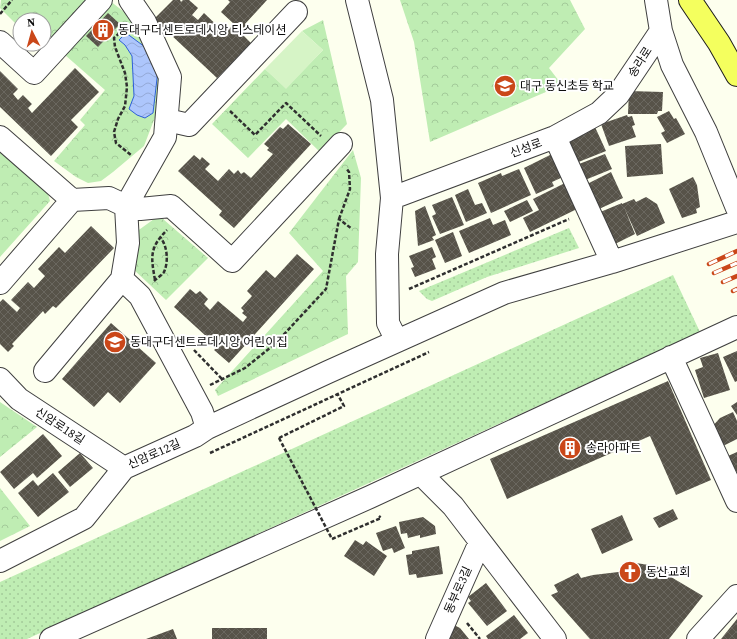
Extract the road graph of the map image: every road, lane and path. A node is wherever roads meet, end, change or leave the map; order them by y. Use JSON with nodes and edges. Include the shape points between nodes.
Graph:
{"nodes":[{"id":1,"x":12,"y":0,"type":"edge"},
{"id":2,"x":101,"y":0,"type":"edge"},
{"id":3,"x":357,"y":0,"type":"edge"},
{"id":4,"x":656,"y":0,"type":"edge"},
{"id":5,"x":690,"y":0,"type":"edge"},
{"id":6,"x":141,"y":9,"type":"edge"},
{"id":7,"x":296,"y":12,"type":"dead end"},
{"id":8,"x":0,"y":14,"type":"edge"},
{"id":9,"x":661,"y":31,"type":"junction"},
{"id":10,"x":0,"y":42,"type":"edge"},
{"id":11,"x":737,"y":75,"type":"edge"},
{"id":12,"x":215,"y":97,"type":"junction"},
{"id":13,"x":166,"y":120,"type":"junction"},
{"id":14,"x":0,"y":137,"type":"edge"},
{"id":15,"x":555,"y":137,"type":"junction"},
{"id":16,"x":336,"y":149,"type":"junction"},
{"id":17,"x":148,"y":167,"type":"junction"},
{"id":18,"x":392,"y":198,"type":"junction"},
{"id":19,"x":72,"y":200,"type":"junction"},
{"id":20,"x":126,"y":206,"type":"junction"},
{"id":21,"x":737,"y":208,"type":"edge"},
{"id":22,"x":588,"y":210,"type":"junction"},
{"id":23,"x":182,"y":216,"type":"junction"},
{"id":24,"x":339,"y":219,"type":"junction"},
{"id":25,"x":737,"y":222,"type":"edge"},
{"id":26,"x":352,"y":229,"type":"dead end"},
{"id":27,"x":160,"y":237,"type":"junction"},
{"id":28,"x":612,"y":262,"type":"junction"},
{"id":29,"x":122,"y":279,"type":"junction"},
{"id":30,"x":0,"y":283,"type":"edge"},
{"id":31,"x":148,"y":288,"type":"junction"},
{"id":32,"x":404,"y":291,"type":"dead end"},
{"id":33,"x":737,"y":327,"type":"edge"},
{"id":34,"x":397,"y":341,"type":"junction"},
{"id":35,"x":430,"y":351,"type":"dead end"},
{"id":36,"x":671,"y":357,"type":"junction"},
{"id":37,"x":45,"y":371,"type":"dead end"},
{"id":38,"x":328,"y":372,"type":"junction"},
{"id":39,"x":0,"y":379,"type":"edge"},
{"id":40,"x":192,"y":394,"type":"junction"},
{"id":41,"x":338,"y":394,"type":"junction"},
{"id":42,"x":208,"y":428,"type":"junction"},
{"id":43,"x":210,"y":453,"type":"dead end"},
{"id":44,"x":124,"y":468,"type":"junction"},
{"id":45,"x":421,"y":474,"type":"junction"},
{"id":46,"x":737,"y":501,"type":"edge"},
{"id":47,"x":332,"y":539,"type":"dead end"},
{"id":48,"x":480,"y":542,"type":"junction"},
{"id":49,"x":0,"y":561,"type":"edge"},
{"id":50,"x":737,"y":596,"type":"edge"},
{"id":51,"x":51,"y":639,"type":"edge"},
{"id":52,"x":437,"y":639,"type":"edge"},
{"id":53,"x":555,"y":639,"type":"edge"},
{"id":54,"x":698,"y":639,"type":"edge"}],
"edges":[{"from":1,"to":8,"type":"path"},
{"from":2,"to":10,"type":"street","via":[[34,73]]},
{"from":3,"to":18,"type":"street","via":[[382,100]]},
{"from":4,"to":9,"type":"street"},
{"from":5,"to":11,"type":"main road","via":[[720,43]]},
{"from":6,"to":13,"type":"street","via":[[170,77]]},
{"from":6,"to":17,"type":"path","via":[[135,25],[125,28],[114,38],[114,47],[125,73],[127,87],[125,106],[114,132],[116,143]]},
{"from":7,"to":12,"type":"street"},
{"from":9,"to":15,"type":"street","name":"송라로","via":[[618,96],[599,113]]},
{"from":9,"to":21,"type":"street","via":[[672,65],[706,132]]},
{"from":12,"to":13,"type":"street","via":[[189,125]]},
{"from":12,"to":16,"type":"path","via":[[255,135],[286,103]]},
{"from":13,"to":17,"type":"street","via":[[165,137]]},
{"from":14,"to":19,"type":"street"},
{"from":15,"to":18,"type":"street","name":"신성로"},
{"from":15,"to":22,"type":"street","name":"신성로"},
{"from":16,"to":23,"type":"street","via":[[232,261]]},
{"from":16,"to":24,"type":"path","via":[[349,172],[350,189]]},
{"from":17,"to":20,"type":"street"},
{"from":18,"to":34,"type":"street","via":[[386,254],[388,323]]},
{"from":19,"to":20,"type":"street","via":[[109,198]]},
{"from":19,"to":30,"type":"street"},
{"from":20,"to":23,"type":"street","via":[[140,209],[171,206]]},
{"from":20,"to":29,"type":"street","via":[[128,243]]},
{"from":22,"to":28,"type":"street","name":"신성로"},
{"from":22,"to":32,"type":"path"},
{"from":23,"to":27,"type":"path"},
{"from":24,"to":26,"type":"path"},
{"from":24,"to":40,"type":"path","via":[[326,289],[275,344],[245,368]]},
{"from":25,"to":28,"type":"street","name":"신암로12길"},
{"from":27,"to":31,"type":"path","via":[[151,258]]},
{"from":27,"to":31,"type":"path","via":[[167,250],[164,272]]},
{"from":28,"to":34,"type":"street","name":"신암로12길","via":[[504,293]]},
{"from":29,"to":31,"type":"street"},
{"from":29,"to":37,"type":"street"},
{"from":31,"to":40,"type":"street"},
{"from":33,"to":36,"type":"street"},
{"from":34,"to":38,"type":"street","name":"신암로12길"},
{"from":35,"to":41,"type":"path"},
{"from":36,"to":45,"type":"street"},
{"from":36,"to":46,"type":"street"},
{"from":38,"to":41,"type":"path"},
{"from":38,"to":42,"type":"street","name":"신암로12길"},
{"from":39,"to":44,"type":"street","name":"신암로18길","via":[[19,399]]},
{"from":40,"to":42,"type":"street"},
{"from":41,"to":43,"type":"path"},
{"from":41,"to":47,"type":"path","bridge":true,"via":[[344,406],[279,438]]},
{"from":42,"to":44,"type":"street","name":"신암로12길"},
{"from":44,"to":49,"type":"street","name":"신암로12길","via":[[84,518]]},
{"from":45,"to":48,"type":"street","via":[[453,506]]},
{"from":45,"to":51,"type":"street"},
{"from":48,"to":52,"type":"street","name":"동부로3길"},
{"from":48,"to":53,"type":"street"},
{"from":50,"to":54,"type":"street"}]}
